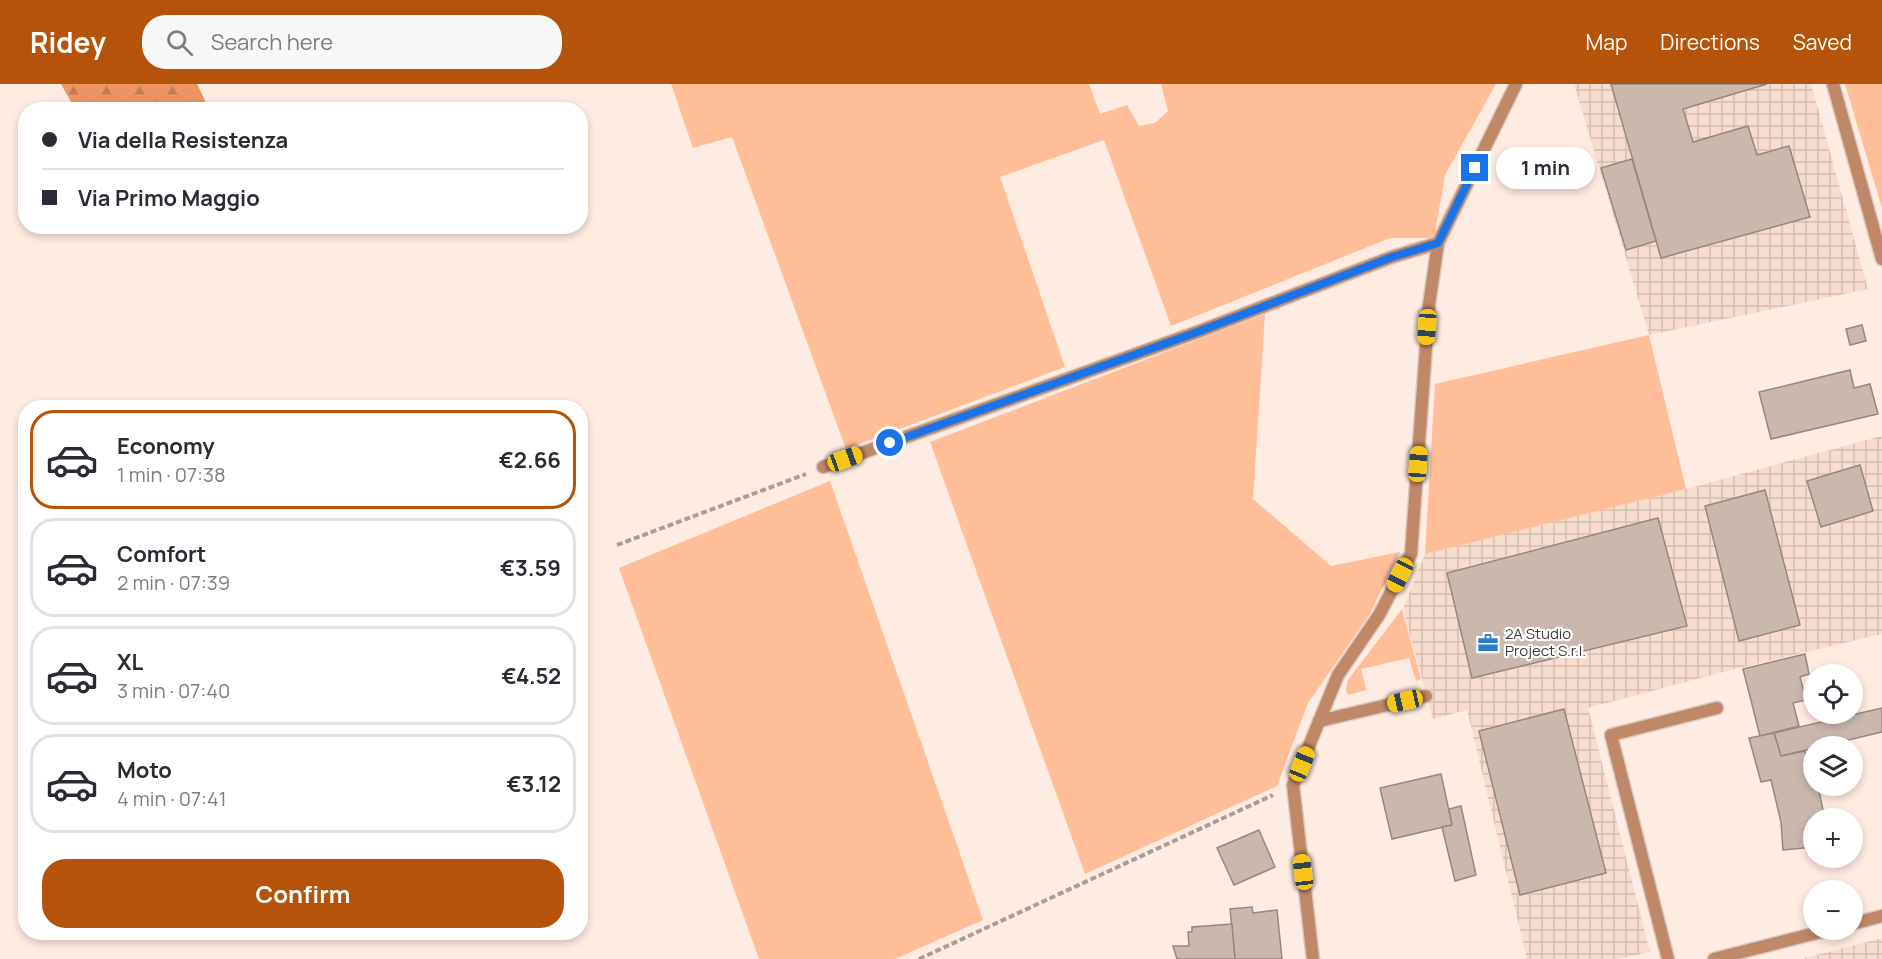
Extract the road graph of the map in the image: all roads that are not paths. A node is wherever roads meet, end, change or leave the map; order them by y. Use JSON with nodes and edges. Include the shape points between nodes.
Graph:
{"nodes":[{"id":1,"x":1516,"y":84,"type":"edge"},
{"id":2,"x":1833,"y":84,"type":"edge"},
{"id":3,"x":1438,"y":243,"type":"junction"},
{"id":4,"x":1882,"y":259,"type":"edge"},
{"id":5,"x":823,"y":467,"type":"road end"},
{"id":6,"x":1426,"y":696,"type":"dead end"},
{"id":7,"x":1717,"y":708,"type":"dead end"},
{"id":8,"x":1319,"y":721,"type":"junction"},
{"id":9,"x":1882,"y":916,"type":"edge"},
{"id":10,"x":1863,"y":921,"type":"edge"},
{"id":11,"x":1803,"y":936,"type":"edge"},
{"id":12,"x":1313,"y":959,"type":"edge"},
{"id":13,"x":1668,"y":959,"type":"edge"},
{"id":14,"x":1714,"y":959,"type":"edge"}],
"edges":[{"from":1,"to":3,"type":"street"},
{"from":2,"to":4,"type":"street"},
{"from":3,"to":5,"type":"street"},
{"from":3,"to":8,"type":"street","via":[[1429,305],[1411,554],[1379,615],[1338,675]]},
{"from":6,"to":8,"type":"street"},
{"from":7,"to":13,"type":"street","via":[[1611,735]]},
{"from":8,"to":12,"type":"street","via":[[1293,785]]},
{"from":9,"to":10,"type":"street"},
{"from":11,"to":14,"type":"street"}]}
